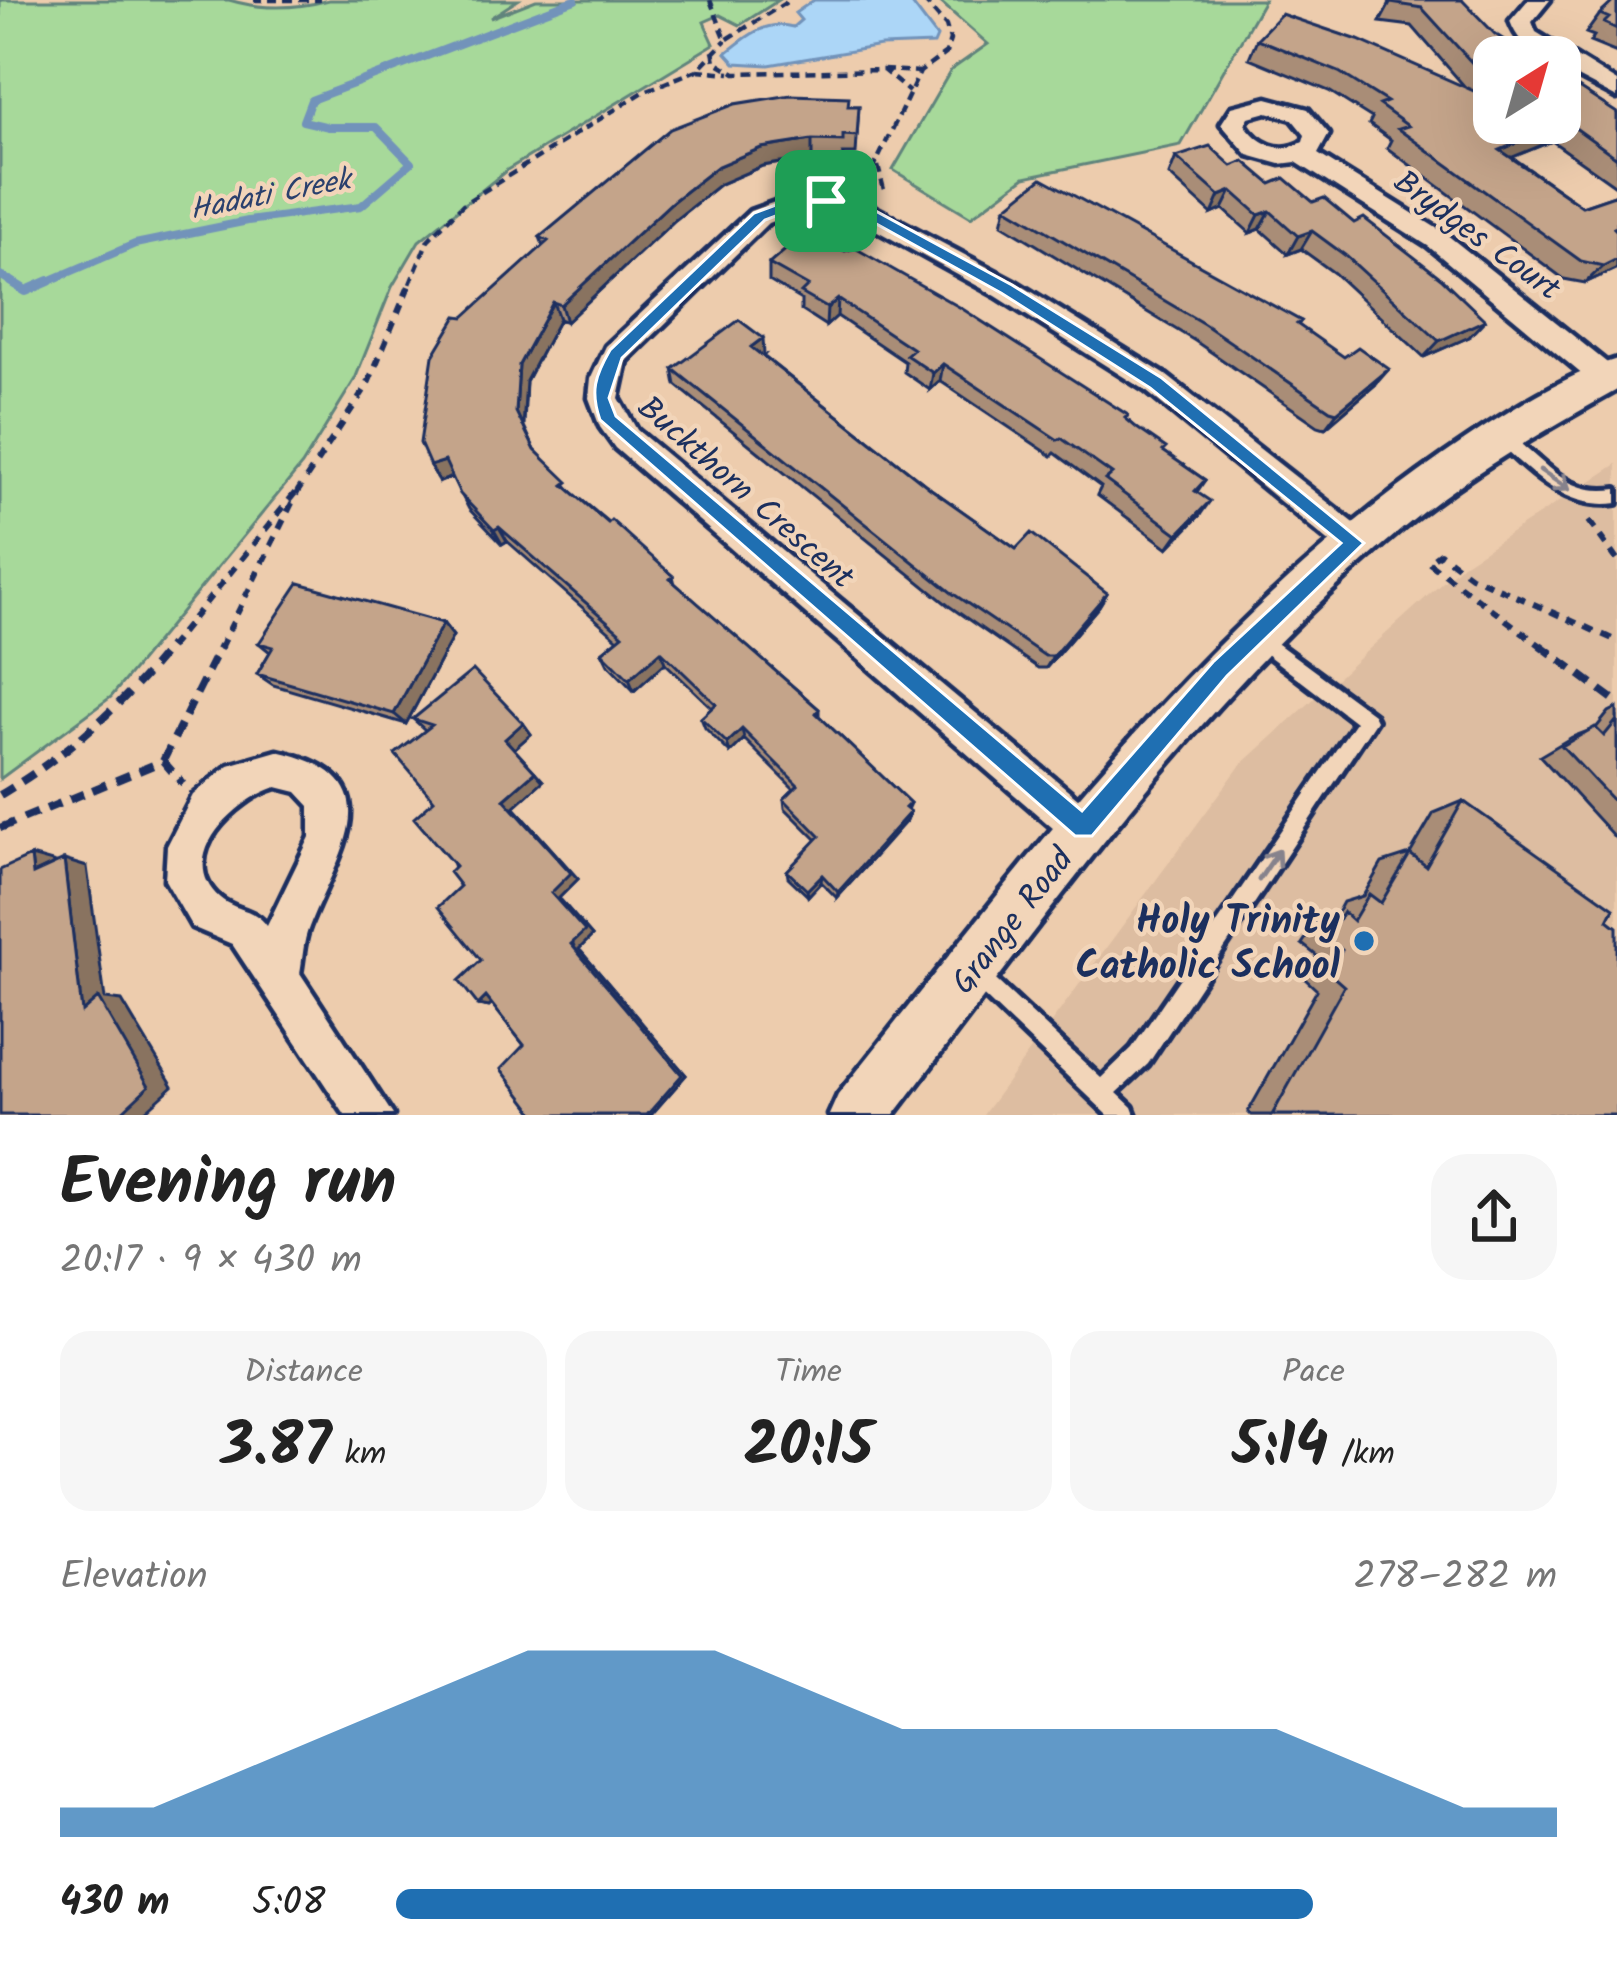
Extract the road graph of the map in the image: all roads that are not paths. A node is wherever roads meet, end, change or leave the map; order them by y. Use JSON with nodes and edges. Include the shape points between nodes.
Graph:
{"nodes":[{"id":1,"x":1539,"y":0,"type":"edge"},
{"id":2,"x":1527,"y":36,"type":"edge"},
{"id":3,"x":1581,"y":71,"type":"edge"},
{"id":4,"x":1617,"y":91,"type":"edge"},
{"id":5,"x":1302,"y":155,"type":"dead end"},
{"id":6,"x":1612,"y":375,"type":"edge"},
{"id":7,"x":1502,"y":437,"type":"junction"},
{"id":8,"x":1617,"y":496,"type":"edge"},
{"id":9,"x":1354,"y":543,"type":"junction"},
{"id":10,"x":1255,"y":634,"type":"junction"},
{"id":11,"x":1084,"y":827,"type":"junction"},
{"id":12,"x":972,"y":971,"type":"junction"},
{"id":13,"x":279,"y":974,"type":"junction"},
{"id":14,"x":1101,"y":1094,"type":"junction"},
{"id":15,"x":371,"y":1115,"type":"edge"},
{"id":16,"x":858,"y":1115,"type":"edge"},
{"id":17,"x":1124,"y":1115,"type":"edge"}],
"edges":[{"from":1,"to":2,"type":"street","via":[[1521,21]]},
{"from":3,"to":4,"type":"street"},
{"from":5,"to":6,"type":"street","name":"Brydges Court","via":[[1437,240]]},
{"from":6,"to":7,"type":"street","name":"Grange Road"},
{"from":7,"to":8,"type":"lane","one_way":true,"via":[[1573,492]]},
{"from":7,"to":9,"type":"street","name":"Grange Road"},
{"from":9,"to":10,"type":"street","name":"Grange Road"},
{"from":9,"to":11,"type":"street","name":"Buckthorn Crescent","via":[[1156,383],[846,203],[800,201],[759,217],[616,354],[601,398],[626,439]]},
{"from":10,"to":11,"type":"street","name":"Grange Road"},
{"from":14,"to":10,"type":"lane","one_way":true,"via":[[1140,1056],[1367,720]]},
{"from":11,"to":12,"type":"street","name":"Grange Road"},
{"from":12,"to":14,"type":"lane"},
{"from":12,"to":16,"type":"street","name":"Grange Road"},
{"from":13,"to":13,"type":"street","via":[[287,928],[330,839],[329,799],[308,776],[277,769],[242,778],[206,809],[187,846],[185,880],[206,914],[246,930]]},
{"from":13,"to":15,"type":"street"},
{"from":14,"to":17,"type":"lane"}]}
